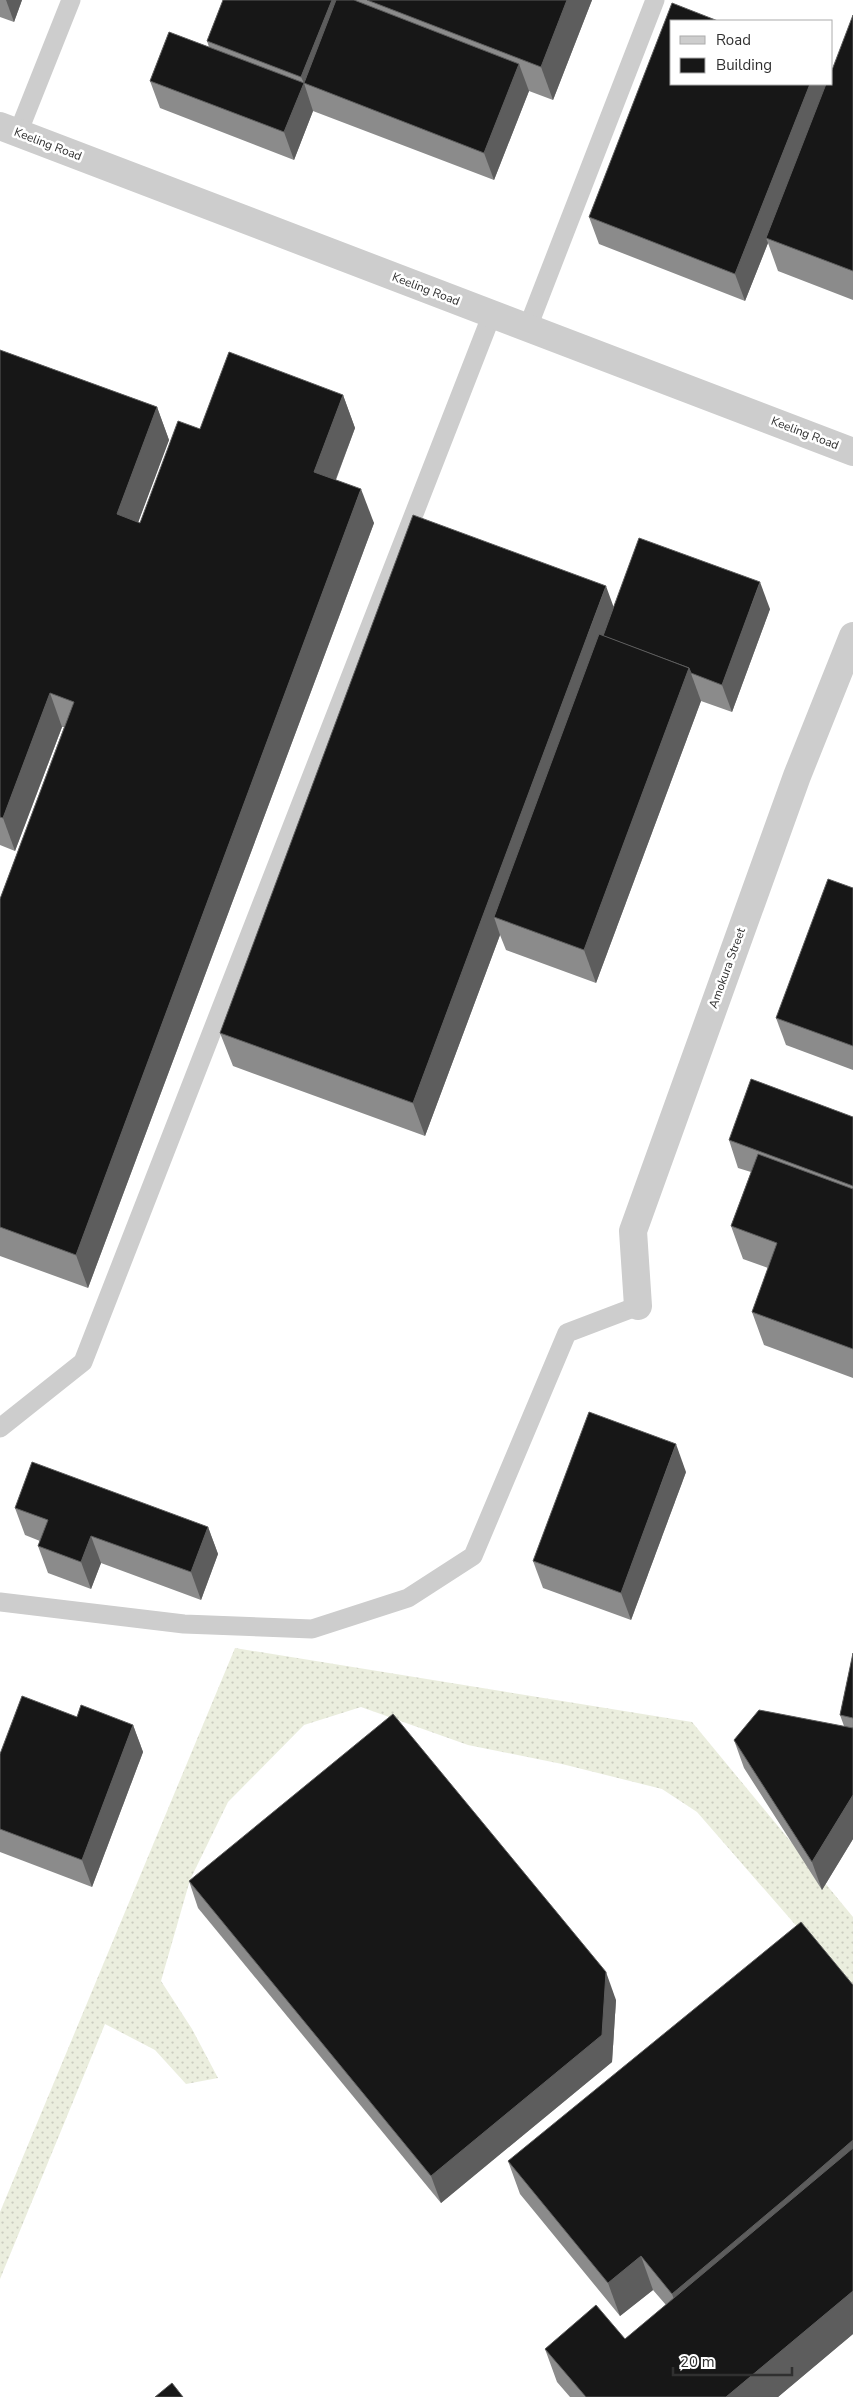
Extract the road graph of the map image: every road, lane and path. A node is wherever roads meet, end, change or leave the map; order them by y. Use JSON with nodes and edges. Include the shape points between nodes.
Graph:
{"nodes":[{"id":1,"x":71,"y":0,"type":"edge"},
{"id":2,"x":655,"y":0,"type":"edge"},
{"id":3,"x":9,"y":129,"type":"edge"},
{"id":4,"x":492,"y":314,"type":"junction"},
{"id":5,"x":528,"y":327,"type":"junction"},
{"id":6,"x":853,"y":452,"type":"edge"},
{"id":7,"x":853,"y":636,"type":"edge"},
{"id":8,"x":638,"y":1306,"type":"joint"},
{"id":9,"x":0,"y":1428,"type":"edge"},
{"id":10,"x":0,"y":1602,"type":"edge"}],
"edges":[{"from":1,"to":3,"type":"lane"},
{"from":2,"to":5,"type":"lane"},
{"from":3,"to":4,"type":"street","name":"Keeling Road"},
{"from":4,"to":5,"type":"street","name":"Keeling Road"},
{"from":4,"to":9,"type":"lane","via":[[82,1362]]},
{"from":5,"to":6,"type":"street","name":"Keeling Road"},
{"from":7,"to":8,"type":"street","name":"Amokura Street","via":[[797,776],[633,1231]]},
{"from":8,"to":10,"type":"lane","via":[[567,1333],[473,1556],[408,1598],[312,1629],[184,1624]]}]}
